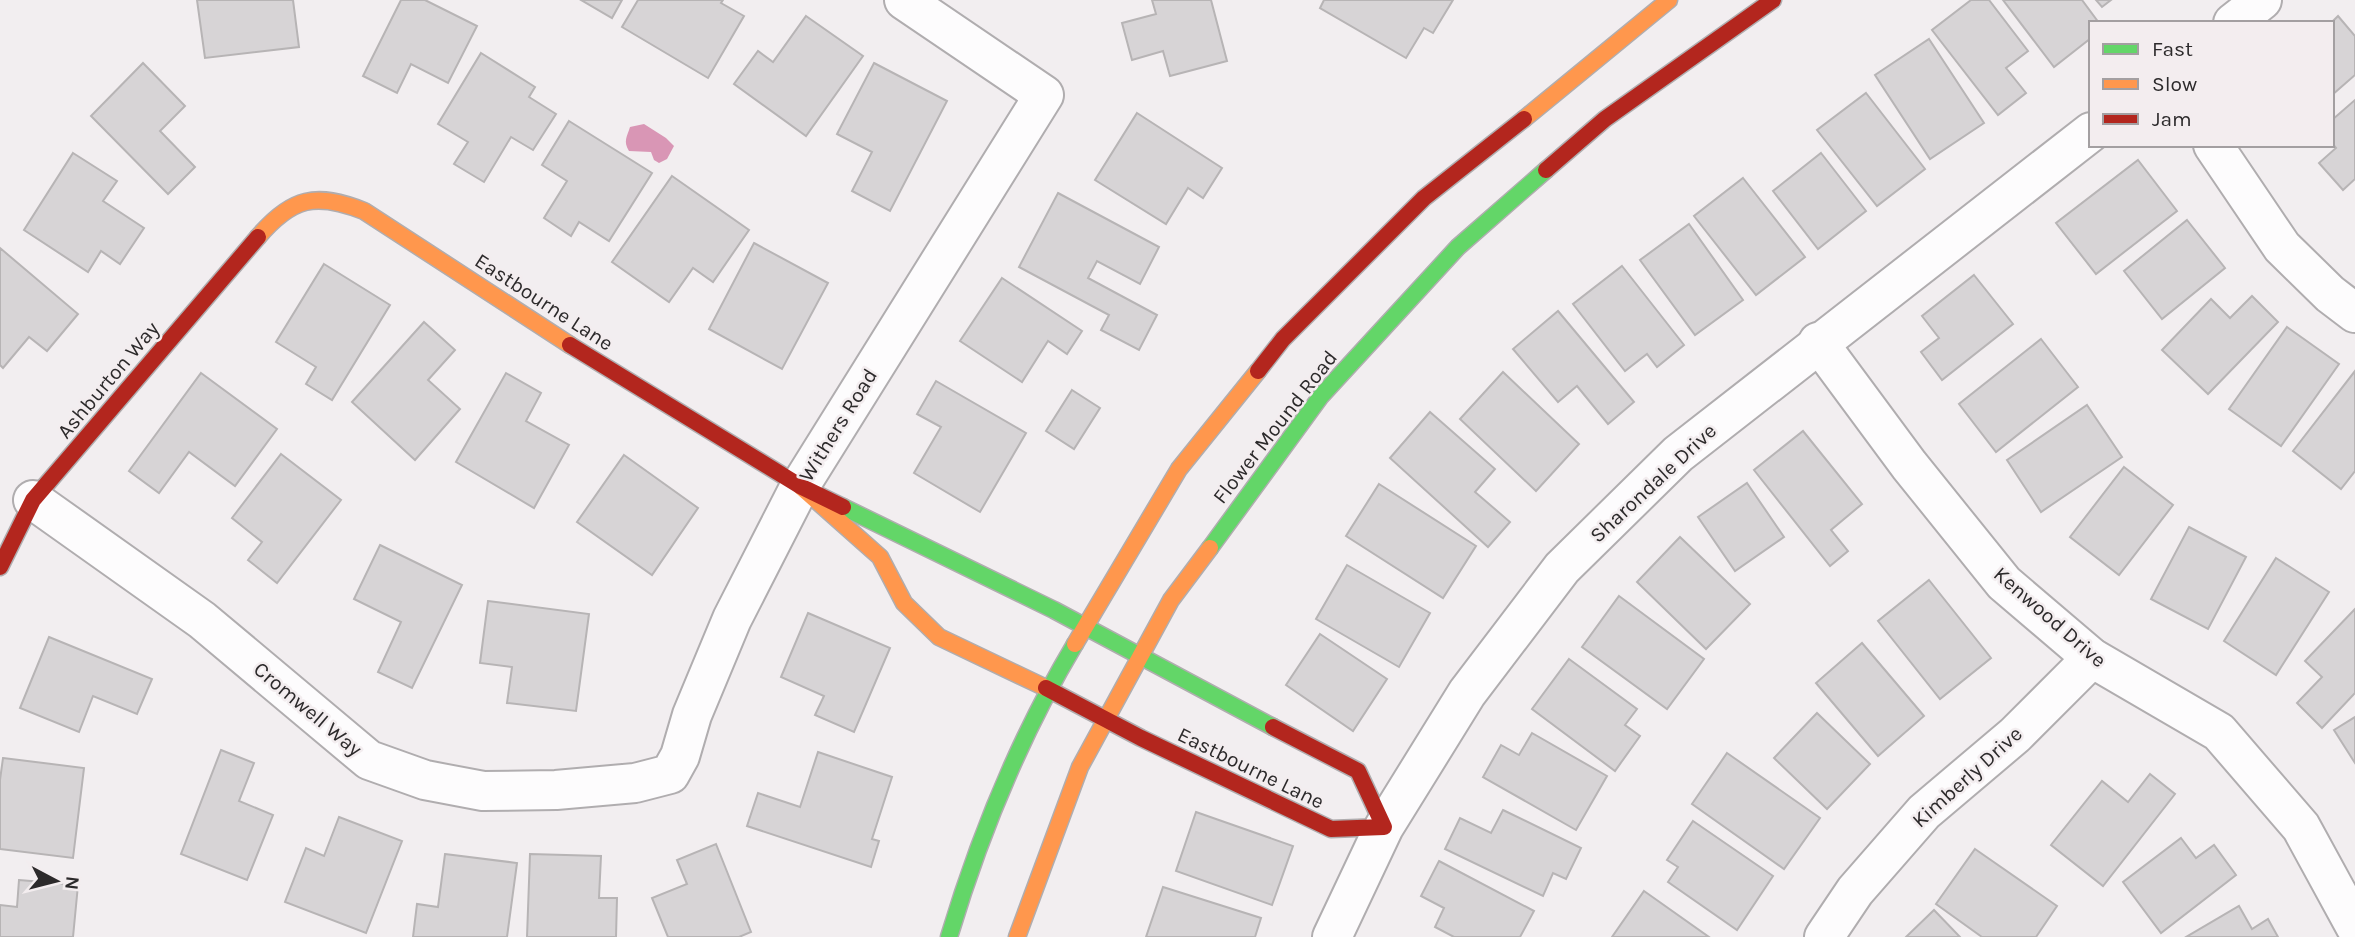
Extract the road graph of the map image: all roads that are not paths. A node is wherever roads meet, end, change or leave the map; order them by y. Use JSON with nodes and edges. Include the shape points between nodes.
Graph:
{"nodes":[{"id":1,"x":904,"y":0,"type":"edge"},
{"id":2,"x":1669,"y":0,"type":"edge"},
{"id":3,"x":1773,"y":0,"type":"edge"},
{"id":4,"x":2262,"y":0,"type":"edge"},
{"id":5,"x":2236,"y":21,"type":"edge"},
{"id":6,"x":2089,"y":134,"type":"edge"},
{"id":7,"x":2214,"y":147,"type":"edge"},
{"id":8,"x":263,"y":231,"type":"joint"},
{"id":9,"x":2355,"y":313,"type":"edge"},
{"id":10,"x":1818,"y":342,"type":"junction"},
{"id":11,"x":800,"y":486,"type":"junction"},
{"id":12,"x":33,"y":500,"type":"junction"},
{"id":13,"x":0,"y":567,"type":"edge"},
{"id":14,"x":1085,"y":627,"type":"junction"},
{"id":15,"x":1140,"y":658,"type":"junction"},
{"id":16,"x":2092,"y":658,"type":"junction"},
{"id":17,"x":1048,"y":689,"type":"junction"},
{"id":18,"x":1105,"y":719,"type":"junction"},
{"id":19,"x":670,"y":774,"type":"joint"},
{"id":20,"x":1384,"y":827,"type":"junction"},
{"id":21,"x":2355,"y":926,"type":"edge"},
{"id":22,"x":949,"y":937,"type":"edge"},
{"id":23,"x":1017,"y":937,"type":"edge"},
{"id":24,"x":1332,"y":937,"type":"edge"},
{"id":25,"x":1824,"y":937,"type":"edge"}],
"edges":[{"from":1,"to":11,"type":"street","name":"Withers Road","via":[[1044,94]]},
{"from":2,"to":14,"type":"street","via":[[1424,198],[1283,339],[1179,468]]},
{"from":3,"to":15,"type":"street","name":"Flower Mound Road","via":[[1605,119],[1458,247],[1321,396],[1171,600]]},
{"from":4,"to":5,"type":"street"},
{"from":6,"to":10,"type":"street","name":"Sharondale Drive"},
{"from":7,"to":9,"type":"street","via":[[2282,247]]},
{"from":8,"to":11,"type":"street","name":"Eastbourne Lane","via":[[288,209],[315,197],[339,200],[364,211],[576,349]]},
{"from":8,"to":12,"type":"street","name":"Ashburton Way"},
{"from":10,"to":16,"type":"street","name":"Kenwood Drive","via":[[2004,583]]},
{"from":10,"to":20,"type":"street","name":"Sharondale Drive","via":[[1678,454],[1562,568],[1467,693]]},
{"from":11,"to":14,"type":"street","name":"Eastbourne Lane"},
{"from":11,"to":17,"type":"street","name":"Eastbourne Lane","via":[[880,556],[904,603],[939,637]]},
{"from":11,"to":19,"type":"street","name":"Withers Road","via":[[732,619]]},
{"from":12,"to":13,"type":"street","name":"Ashburton Way"},
{"from":12,"to":19,"type":"street","name":"Cromwell Way","via":[[202,620],[369,760],[425,780],[483,791],[635,783]]},
{"from":14,"to":15,"type":"street","name":"Eastbourne Lane"},
{"from":14,"to":17,"type":"street"},
{"from":15,"to":18,"type":"street","name":"Flower Mound Road"},
{"from":15,"to":20,"type":"street","name":"Eastbourne Lane","via":[[1358,771]]},
{"from":16,"to":21,"type":"street","name":"Kenwood Drive","via":[[2219,732],[2301,827]]},
{"from":16,"to":25,"type":"street","name":"Kimberly Drive","via":[[2015,735],[1924,812],[1855,891]]},
{"from":17,"to":18,"type":"street","name":"Eastbourne Lane"},
{"from":17,"to":22,"type":"street","via":[[1013,760]]},
{"from":18,"to":20,"type":"street","name":"Eastbourne Lane","via":[[1331,829]]},
{"from":18,"to":23,"type":"street","name":"Flower Mound Road","via":[[1080,767]]},
{"from":20,"to":24,"type":"street","name":"Sharondale Drive"}]}
